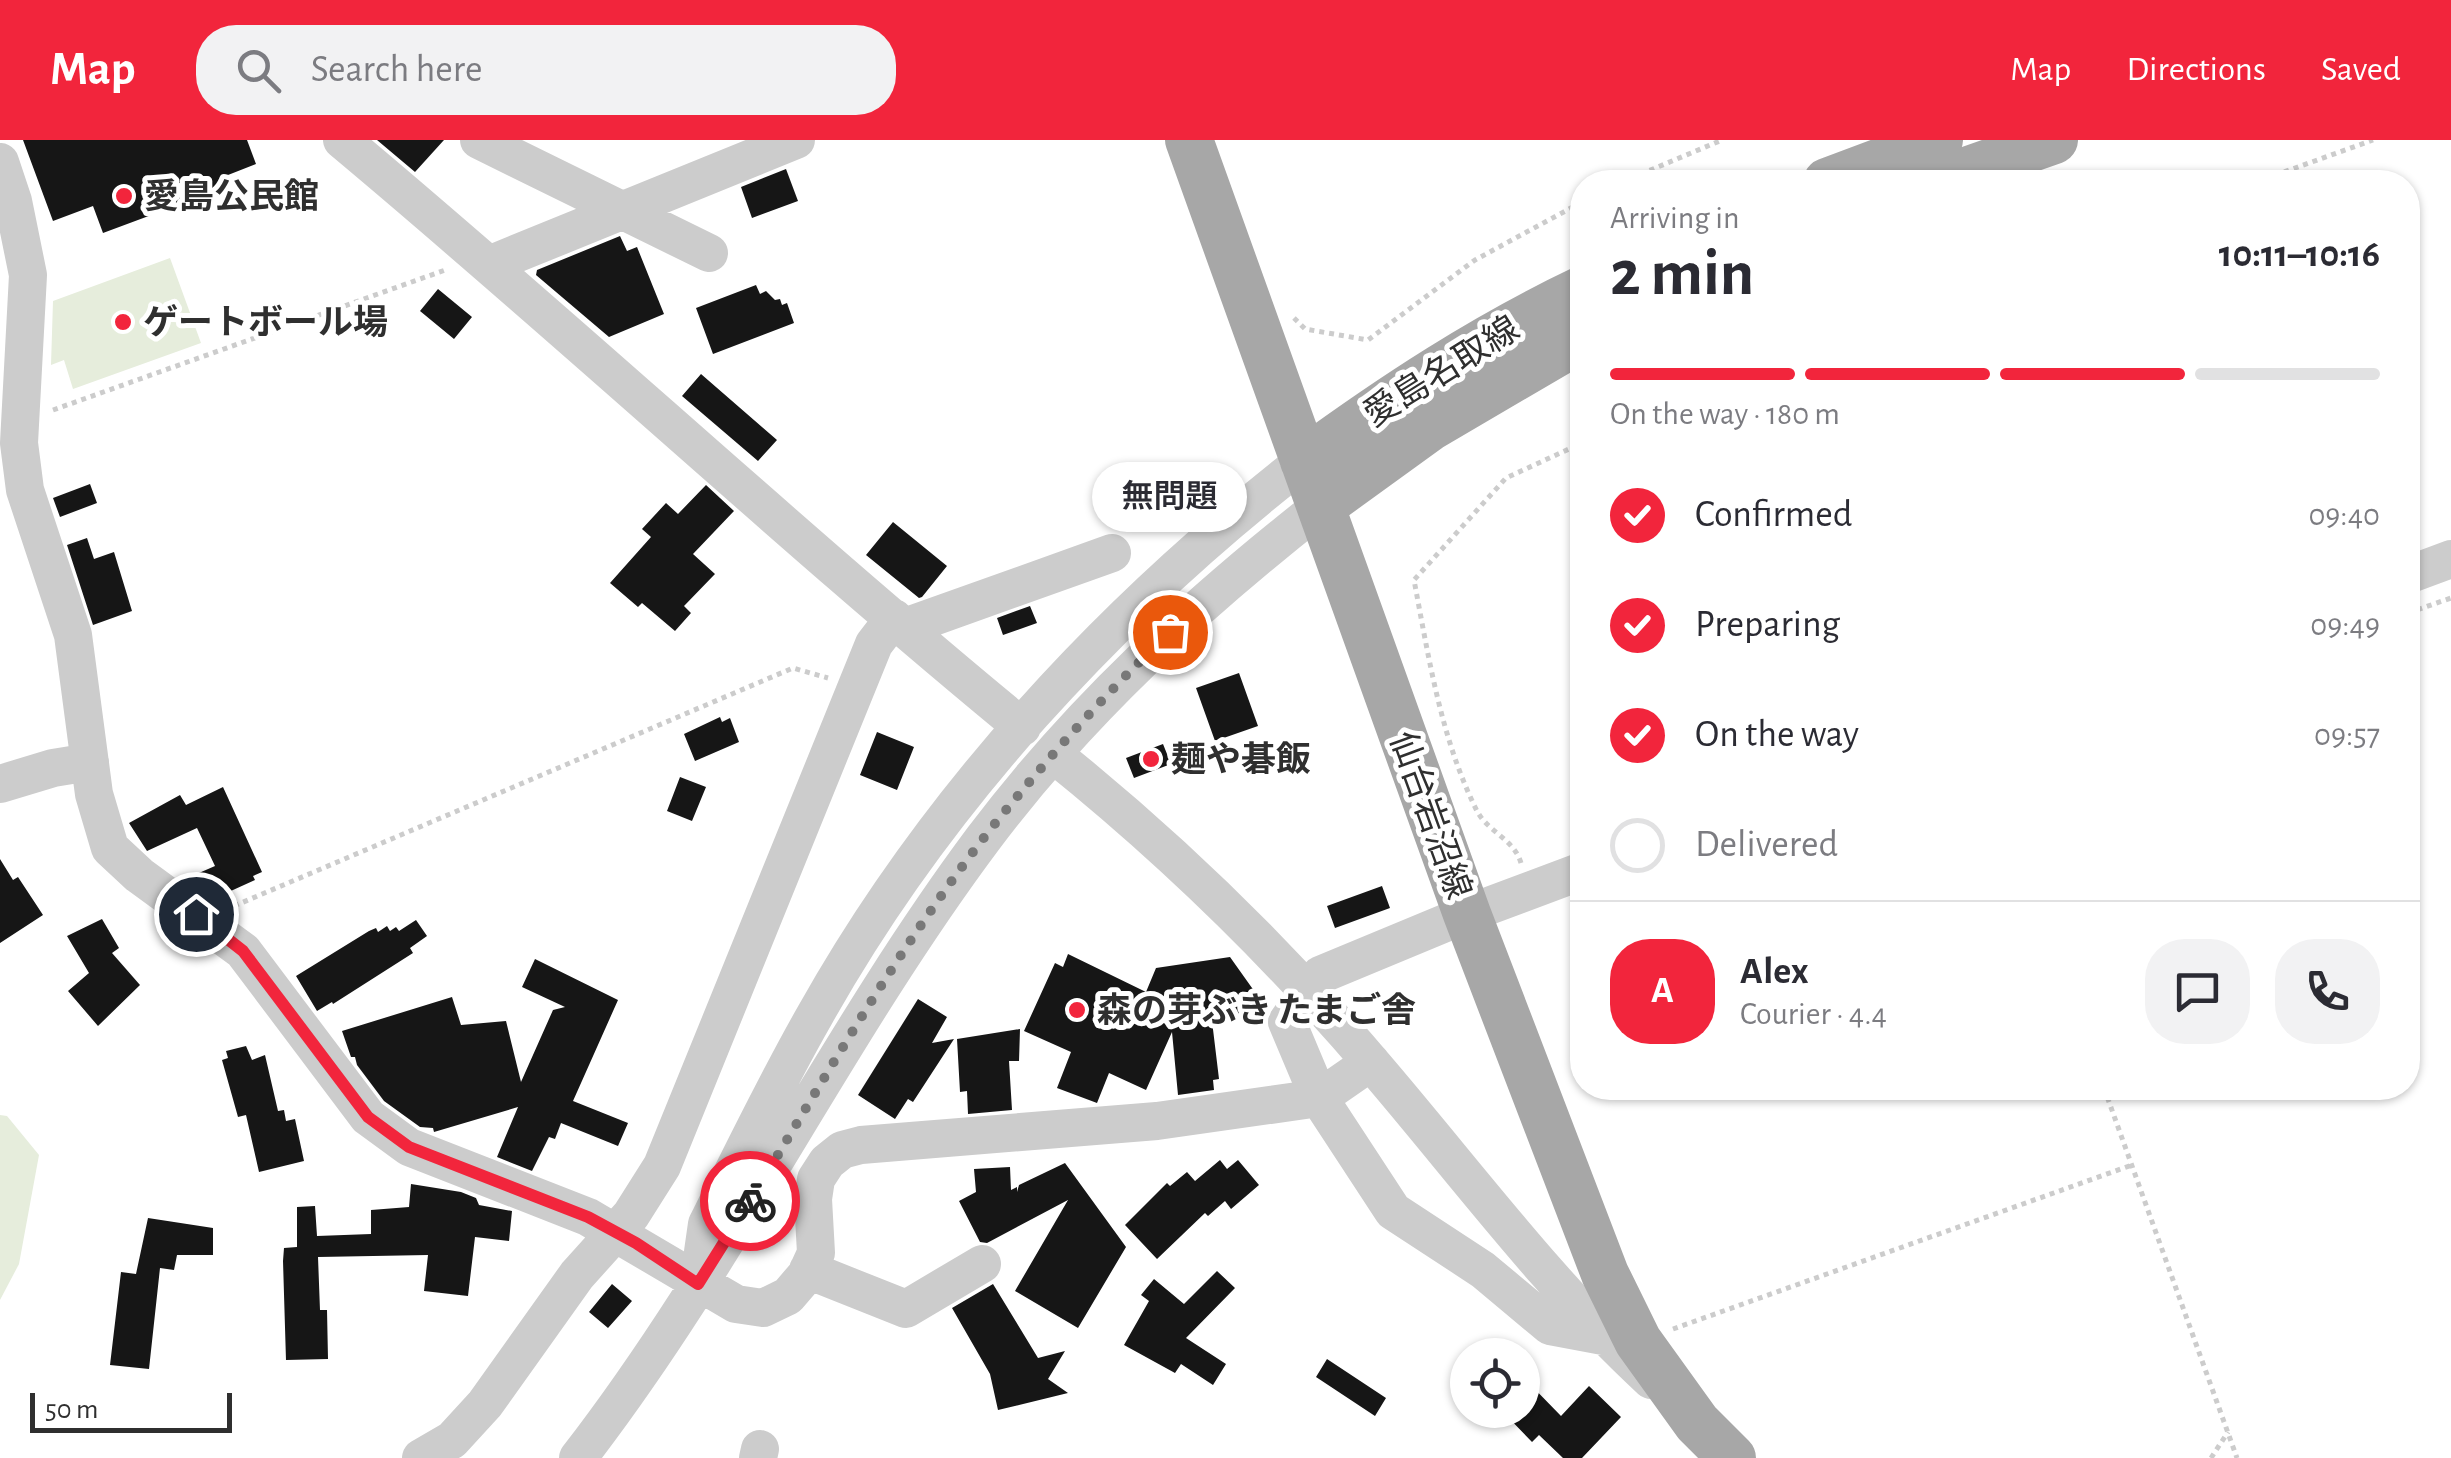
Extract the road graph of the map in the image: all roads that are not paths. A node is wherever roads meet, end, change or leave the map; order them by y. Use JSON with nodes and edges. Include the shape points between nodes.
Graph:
{"nodes":[{"id":1,"x":342,"y":140,"type":"edge"},
{"id":2,"x":478,"y":140,"type":"edge"},
{"id":3,"x":1189,"y":140,"type":"edge"},
{"id":4,"x":1939,"y":140,"type":"edge"},
{"id":5,"x":2054,"y":140,"type":"edge"},
{"id":6,"x":788,"y":142,"type":"edge"},
{"id":7,"x":0,"y":162,"type":"edge"},
{"id":8,"x":1859,"y":170,"type":"edge"},
{"id":9,"x":1969,"y":170,"type":"edge"},
{"id":10,"x":620,"y":211,"type":"junction"},
{"id":11,"x":709,"y":254,"type":"dead end"},
{"id":12,"x":476,"y":264,"type":"junction"},
{"id":13,"x":1570,"y":296,"type":"edge"},
{"id":14,"x":1570,"y":345,"type":"edge"},
{"id":15,"x":1304,"y":461,"type":"junction"},
{"id":16,"x":1321,"y":506,"type":"junction"},
{"id":17,"x":1112,"y":552,"type":"dead end"},
{"id":18,"x":2451,"y":559,"type":"edge"},
{"id":19,"x":2420,"y":571,"type":"edge"},
{"id":20,"x":899,"y":622,"type":"junction"},
{"id":21,"x":1022,"y":727,"type":"junction"},
{"id":22,"x":1053,"y":754,"type":"junction"},
{"id":23,"x":90,"y":762,"type":"junction"},
{"id":24,"x":0,"y":784,"type":"edge"},
{"id":25,"x":1570,"y":876,"type":"edge"},
{"id":26,"x":1466,"y":914,"type":"junction"},
{"id":27,"x":1307,"y":992,"type":"junction"},
{"id":28,"x":1371,"y":1062,"type":"junction"},
{"id":29,"x":1319,"y":1098,"type":"junction"},
{"id":30,"x":615,"y":1232,"type":"junction"},
{"id":31,"x":982,"y":1264,"type":"dead end"},
{"id":32,"x":808,"y":1270,"type":"junction"},
{"id":33,"x":698,"y":1284,"type":"junction"},
{"id":34,"x":1621,"y":1339,"type":"junction"},
{"id":35,"x":421,"y":1458,"type":"edge"},
{"id":36,"x":578,"y":1458,"type":"edge"},
{"id":37,"x":1732,"y":1458,"type":"edge"}],
"edges":[{"from":1,"to":12,"type":"street"},
{"from":2,"to":10,"type":"street"},
{"from":3,"to":15,"type":"main road","name":"仙台岩沼線"},
{"from":4,"to":8,"type":"main road"},
{"from":5,"to":9,"type":"main road"},
{"from":6,"to":10,"type":"street"},
{"from":7,"to":23,"type":"street","via":[[28,275],[24,490],[73,635]]},
{"from":10,"to":11,"type":"street"},
{"from":10,"to":12,"type":"street"},
{"from":12,"to":20,"type":"street"},
{"from":13,"to":15,"type":"main road","name":"愛島名取線","via":[[1391,398]]},
{"from":14,"to":16,"type":"main road","name":"愛島名取線","via":[[1430,427]]},
{"from":15,"to":16,"type":"main road","name":"仙台岩沼線"},
{"from":15,"to":21,"type":"street","via":[[1149,594]]},
{"from":16,"to":22,"type":"street","via":[[1177,625]]},
{"from":16,"to":26,"type":"main road","name":"仙台岩沼線"},
{"from":17,"to":20,"type":"street"},
{"from":18,"to":19,"type":"street"},
{"from":20,"to":21,"type":"street"},
{"from":20,"to":30,"type":"street","via":[[874,644],[662,1166]]},
{"from":21,"to":33,"type":"street","via":[[911,867],[815,1014],[708,1224]]},
{"from":22,"to":27,"type":"street","via":[[1173,857]]},
{"from":22,"to":33,"type":"street","via":[[985,836],[882,985]]},
{"from":23,"to":24,"type":"street"},
{"from":23,"to":30,"type":"street","via":[[110,848],[243,951],[368,1117],[409,1147]]},
{"from":25,"to":26,"type":"street"},
{"from":26,"to":27,"type":"street","via":[[1320,975]]},
{"from":26,"to":34,"type":"main road","name":"仙台岩沼線","via":[[1604,1274]]},
{"from":27,"to":28,"type":"street"},
{"from":27,"to":29,"type":"street","via":[[1287,1022]]},
{"from":28,"to":29,"type":"street"},
{"from":28,"to":34,"type":"street"},
{"from":29,"to":32,"type":"street","via":[[1157,1121],[842,1150],[816,1179],[816,1253]]},
{"from":29,"to":34,"type":"street","via":[[1393,1211],[1483,1270],[1550,1326]]},
{"from":30,"to":33,"type":"street"},
{"from":30,"to":35,"type":"street","via":[[484,1404],[452,1440]]},
{"from":31,"to":32,"type":"street","via":[[906,1309]]},
{"from":32,"to":33,"type":"street","via":[[788,1296],[764,1308],[736,1304]]},
{"from":33,"to":36,"type":"street"},
{"from":34,"to":37,"type":"main road","name":"仙台岩沼線"}]}
